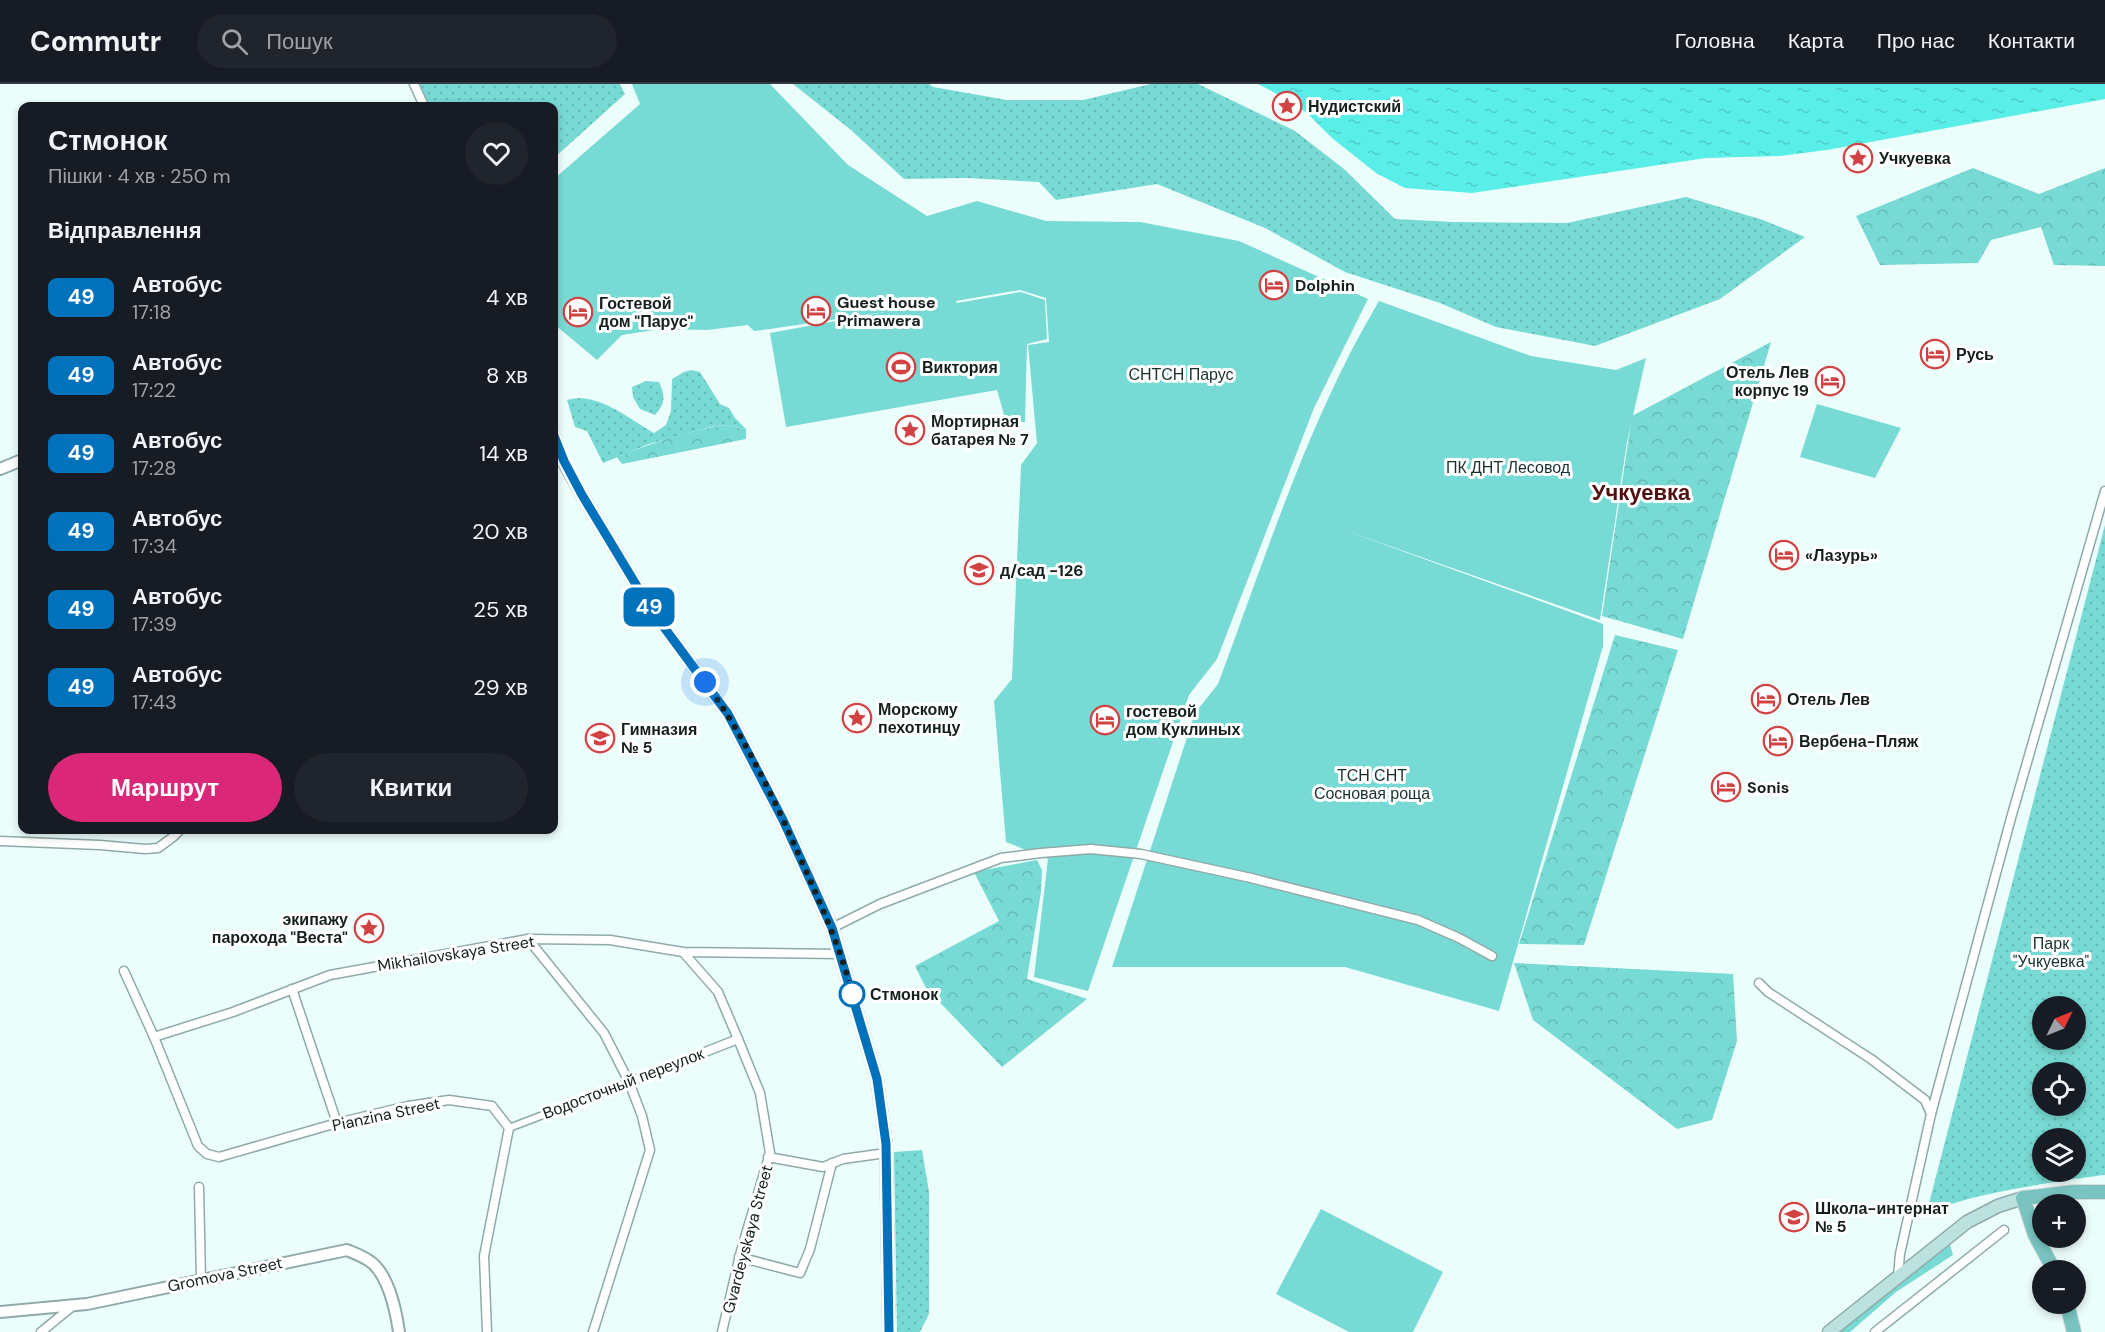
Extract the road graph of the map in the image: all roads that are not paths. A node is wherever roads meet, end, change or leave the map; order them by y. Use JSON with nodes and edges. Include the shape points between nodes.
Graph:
{"nodes":[{"id":1,"x":414,"y":84,"type":"edge"},
{"id":2,"x":422,"y":102,"type":"edge"},
{"id":3,"x":558,"y":446,"type":"edge"},
{"id":4,"x":18,"y":462,"type":"edge"},
{"id":5,"x":0,"y":469,"type":"edge"},
{"id":6,"x":2105,"y":491,"type":"edge"},
{"id":7,"x":176,"y":834,"type":"edge"},
{"id":8,"x":0,"y":841,"type":"edge"},
{"id":9,"x":832,"y":928,"type":"junction"},
{"id":10,"x":528,"y":939,"type":"junction"},
{"id":11,"x":683,"y":952,"type":"junction"},
{"id":12,"x":840,"y":954,"type":"junction"},
{"id":13,"x":1492,"y":956,"type":"dead end"},
{"id":14,"x":124,"y":971,"type":"dead end"},
{"id":15,"x":1759,"y":984,"type":"dead end"},
{"id":16,"x":292,"y":989,"type":"junction"},
{"id":17,"x":154,"y":1037,"type":"junction"},
{"id":18,"x":738,"y":1039,"type":"junction"},
{"id":19,"x":629,"y":1082,"type":"junction"},
{"id":20,"x":1931,"y":1114,"type":"junction"},
{"id":21,"x":338,"y":1123,"type":"junction"},
{"id":22,"x":509,"y":1128,"type":"junction"},
{"id":23,"x":886,"y":1153,"type":"junction"},
{"id":24,"x":768,"y":1157,"type":"junction"},
{"id":25,"x":832,"y":1163,"type":"junction"},
{"id":26,"x":199,"y":1187,"type":"dead end"},
{"id":27,"x":2105,"y":1192,"type":"edge"},
{"id":28,"x":2023,"y":1198,"type":"junction"},
{"id":29,"x":2004,"y":1230,"type":"dead end"},
{"id":30,"x":739,"y":1257,"type":"junction"},
{"id":31,"x":2049,"y":1260,"type":"edge"},
{"id":32,"x":1898,"y":1276,"type":"junction"},
{"id":33,"x":201,"y":1279,"type":"junction"},
{"id":34,"x":74,"y":1305,"type":"junction"},
{"id":35,"x":0,"y":1312,"type":"edge"},
{"id":36,"x":2070,"y":1314,"type":"edge"},
{"id":37,"x":40,"y":1332,"type":"edge"},
{"id":38,"x":399,"y":1332,"type":"edge"},
{"id":39,"x":487,"y":1332,"type":"edge"},
{"id":40,"x":593,"y":1332,"type":"edge"},
{"id":41,"x":722,"y":1332,"type":"edge"},
{"id":42,"x":889,"y":1332,"type":"edge"},
{"id":43,"x":1829,"y":1332,"type":"edge"},
{"id":44,"x":1875,"y":1332,"type":"edge"},
{"id":45,"x":2074,"y":1332,"type":"edge"}],
"edges":[{"from":1,"to":2,"type":"street"},
{"from":3,"to":9,"type":"street","via":[[582,495],[646,602],[728,714],[783,820]]},
{"from":4,"to":5,"type":"street"},
{"from":6,"to":20,"type":"street"},
{"from":7,"to":8,"type":"street","via":[[158,848],[145,849]]},
{"from":9,"to":12,"type":"street"},
{"from":9,"to":13,"type":"street","via":[[880,904],[1001,858],[1091,849],[1142,854],[1418,920]]},
{"from":10,"to":11,"type":"street","name":"Mikhailovskaya Street","via":[[610,940]]},
{"from":10,"to":16,"type":"street","name":"Mikhailovskaya Street","via":[[339,973]]},
{"from":10,"to":19,"type":"street","via":[[604,1033]]},
{"from":11,"to":12,"type":"street","name":"Mikhailovskaya Street"},
{"from":11,"to":18,"type":"street","name":"Gvardeyskaya Street","via":[[718,993]]},
{"from":12,"to":23,"type":"street","via":[[877,1079]]},
{"from":14,"to":17,"type":"street"},
{"from":15,"to":20,"type":"street","via":[[1871,1059],[1925,1100]]},
{"from":16,"to":17,"type":"street","name":"Mikhailovskaya Street"},
{"from":16,"to":21,"type":"street"},
{"from":17,"to":21,"type":"street","name":"Pianzina Street","via":[[198,1146],[207,1154],[219,1157]]},
{"from":18,"to":19,"type":"street","name":"Водосточный переулок"},
{"from":18,"to":24,"type":"street","name":"Gvardeyskaya Street","via":[[760,1093]]},
{"from":19,"to":22,"type":"street","name":"Водосточный переулок"},
{"from":19,"to":40,"type":"street","via":[[650,1150]]},
{"from":20,"to":32,"type":"street"},
{"from":21,"to":22,"type":"street","name":"Pianzina Street","via":[[449,1100],[492,1107]]},
{"from":22,"to":39,"type":"street","via":[[484,1256]]},
{"from":23,"to":25,"type":"street"},
{"from":23,"to":42,"type":"street"},
{"from":24,"to":25,"type":"street","via":[[823,1167]]},
{"from":24,"to":30,"type":"street","name":"Gvardeyskaya Street"},
{"from":25,"to":30,"type":"street","via":[[800,1273]]},
{"from":26,"to":33,"type":"street"},
{"from":27,"to":28,"type":"main road","via":[[2075,1191]]},
{"from":28,"to":31,"type":"main road","via":[[2035,1235]]},
{"from":28,"to":32,"type":"main road","via":[[1967,1222]]},
{"from":29,"to":44,"type":"street"},
{"from":30,"to":41,"type":"street","name":"Gvardeyskaya Street"},
{"from":32,"to":43,"type":"main road"},
{"from":33,"to":34,"type":"street","name":"Gromova Street"},
{"from":33,"to":38,"type":"street","name":"Gromova Street","via":[[347,1250],[370,1260],[383,1277],[394,1303]]},
{"from":34,"to":35,"type":"street","name":"Gromova Street"},
{"from":34,"to":37,"type":"street"},
{"from":36,"to":45,"type":"main road"}]}
